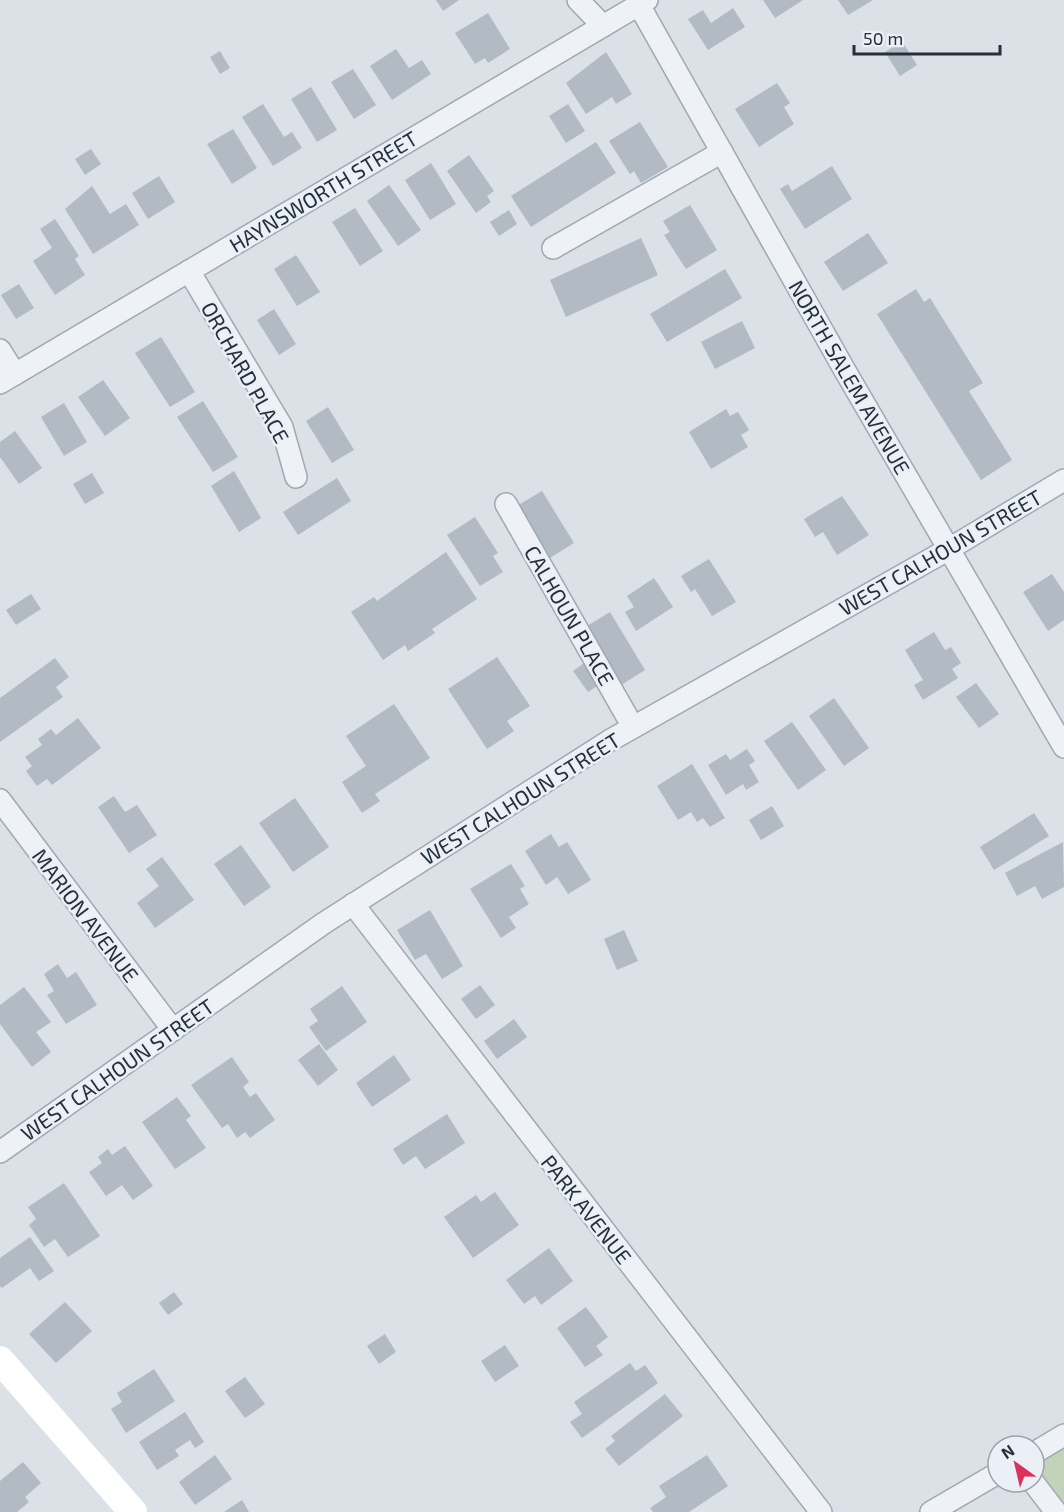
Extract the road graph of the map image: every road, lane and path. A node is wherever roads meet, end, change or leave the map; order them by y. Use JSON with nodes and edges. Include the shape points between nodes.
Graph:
{"nodes":[{"id":1,"x":578,"y":0,"type":"edge"},
{"id":2,"x":643,"y":2,"type":"edge"},
{"id":3,"x":603,"y":26,"type":"junction"},
{"id":4,"x":722,"y":152,"type":"junction"},
{"id":5,"x":553,"y":248,"type":"dead end"},
{"id":6,"x":189,"y":271,"type":"junction"},
{"id":7,"x":0,"y":350,"type":"edge"},
{"id":8,"x":7,"y":378,"type":"edge"},
{"id":9,"x":296,"y":477,"type":"dead end"},
{"id":10,"x":1064,"y":480,"type":"edge"},
{"id":11,"x":506,"y":504,"type":"dead end"},
{"id":12,"x":949,"y":549,"type":"junction"},
{"id":13,"x":633,"y":727,"type":"junction"},
{"id":14,"x":1064,"y":747,"type":"edge"},
{"id":15,"x":0,"y":800,"type":"edge"},
{"id":16,"x":353,"y":904,"type":"junction"},
{"id":17,"x":173,"y":1030,"type":"junction"},
{"id":18,"x":0,"y":1152,"type":"edge"},
{"id":19,"x":0,"y":1360,"type":"edge"},
{"id":20,"x":1064,"y":1435,"type":"edge"},
{"id":21,"x":1046,"y":1446,"type":"edge"},
{"id":22,"x":986,"y":1480,"type":"edge"},
{"id":23,"x":1042,"y":1494,"type":"edge"},
{"id":24,"x":133,"y":1512,"type":"edge"},
{"id":25,"x":821,"y":1512,"type":"edge"},
{"id":26,"x":931,"y":1512,"type":"edge"},
{"id":27,"x":1056,"y":1512,"type":"edge"}],
"edges":[{"from":1,"to":3,"type":"street"},
{"from":2,"to":3,"type":"street","name":"HAYNSWORTH STREET"},
{"from":2,"to":4,"type":"street","name":"NORTH SALEM AVENUE"},
{"from":3,"to":6,"type":"street","name":"HAYNSWORTH STREET"},
{"from":4,"to":5,"type":"street"},
{"from":4,"to":12,"type":"street","name":"NORTH SALEM AVENUE"},
{"from":6,"to":8,"type":"street","name":"HAYNSWORTH STREET"},
{"from":6,"to":9,"type":"street","name":"ORCHARD PLACE","via":[[282,427]]},
{"from":7,"to":8,"type":"street"},
{"from":10,"to":12,"type":"street","name":"WEST CALHOUN STREET"},
{"from":11,"to":13,"type":"street","name":"CALHOUN PLACE"},
{"from":12,"to":13,"type":"street","name":"WEST CALHOUN STREET"},
{"from":12,"to":14,"type":"street","name":"NORTH SALEM AVENUE"},
{"from":13,"to":16,"type":"street","name":"WEST CALHOUN STREET"},
{"from":15,"to":17,"type":"street","name":"MARION AVENUE"},
{"from":16,"to":17,"type":"street","name":"WEST CALHOUN STREET"},
{"from":16,"to":25,"type":"street","name":"PARK AVENUE"},
{"from":17,"to":18,"type":"street","name":"WEST CALHOUN STREET"},
{"from":19,"to":24,"type":"street"},
{"from":20,"to":21,"type":"street"},
{"from":22,"to":26,"type":"street"},
{"from":23,"to":27,"type":"street"}]}
